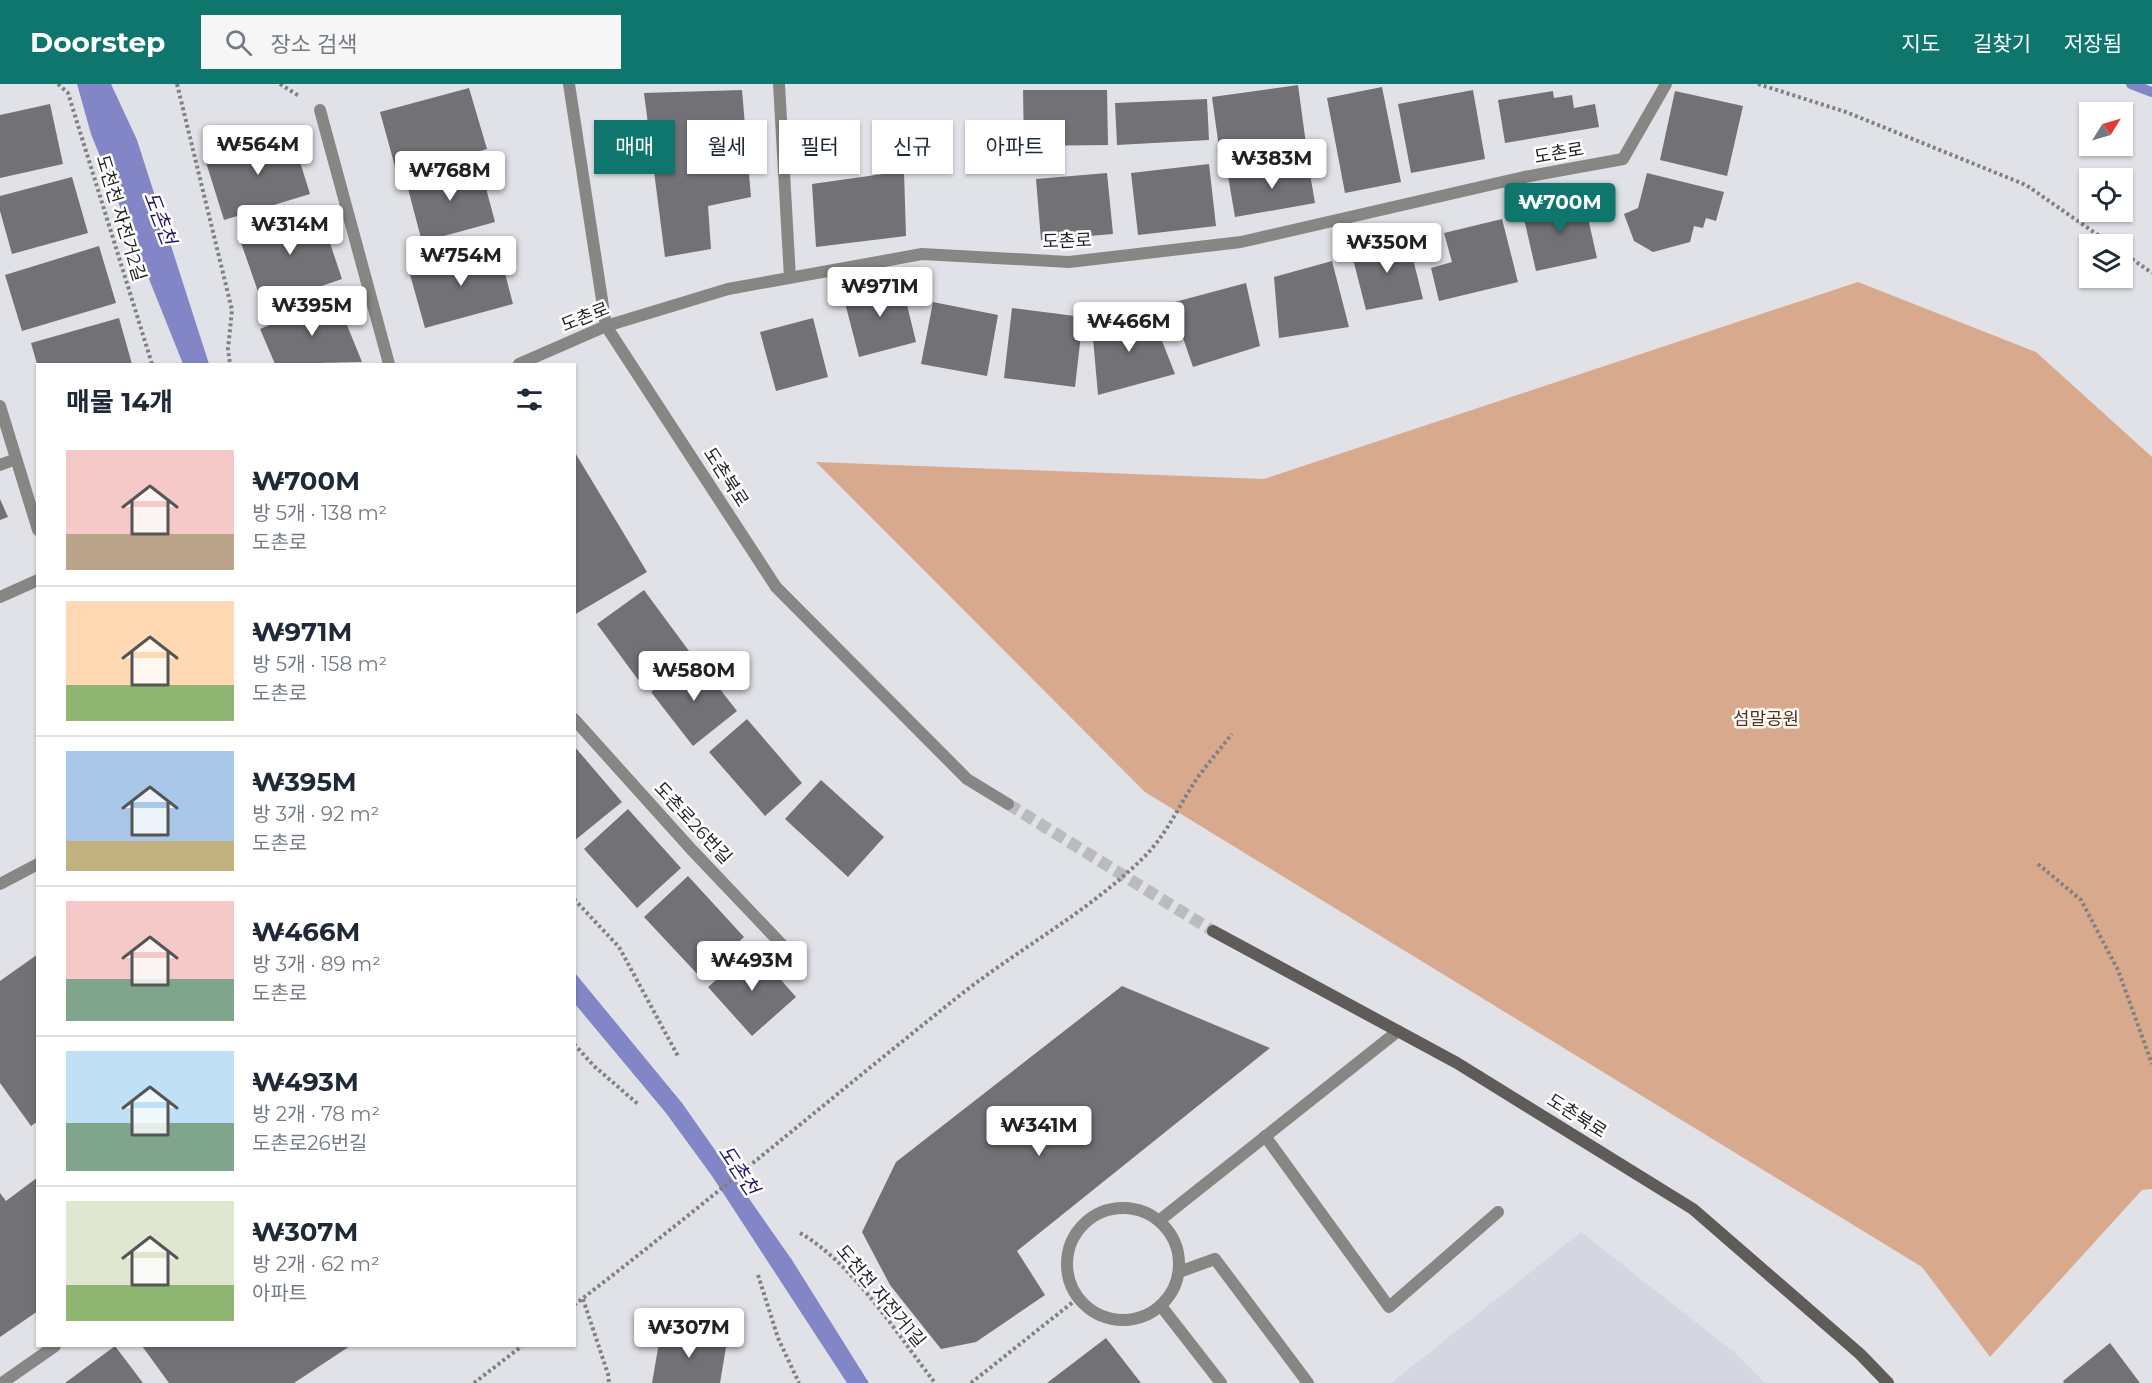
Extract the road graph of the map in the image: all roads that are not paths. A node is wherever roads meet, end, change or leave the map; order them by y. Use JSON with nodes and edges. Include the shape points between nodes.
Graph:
{"nodes":[{"id":1,"x":569,"y":84,"type":"edge"},
{"id":2,"x":779,"y":84,"type":"edge"},
{"id":3,"x":1666,"y":84,"type":"edge"},
{"id":4,"x":320,"y":110,"type":"dead end"},
{"id":5,"x":790,"y":278,"type":"junction"},
{"id":6,"x":606,"y":326,"type":"junction"},
{"id":7,"x":389,"y":363,"type":"edge"},
{"id":8,"x":521,"y":363,"type":"edge"},
{"id":9,"x":0,"y":406,"type":"edge"},
{"id":10,"x":16,"y":459,"type":"junction"},
{"id":11,"x":0,"y":465,"type":"edge"},
{"id":12,"x":36,"y":524,"type":"edge"},
{"id":13,"x":36,"y":581,"type":"edge"},
{"id":14,"x":0,"y":597,"type":"edge"},
{"id":15,"x":576,"y":721,"type":"edge"},
{"id":16,"x":1008,"y":804,"type":"tunnel mouth"},
{"id":17,"x":36,"y":865,"type":"edge"},
{"id":18,"x":0,"y":884,"type":"edge"},
{"id":19,"x":1213,"y":931,"type":"tunnel mouth"},
{"id":20,"x":786,"y":949,"type":"dead end"},
{"id":21,"x":1398,"y":1031,"type":"junction"},
{"id":22,"x":1265,"y":1136,"type":"junction"},
{"id":23,"x":1498,"y":1212,"type":"dead end"},
{"id":24,"x":1160,"y":1220,"type":"junction"},
{"id":25,"x":1179,"y":1272,"type":"junction"},
{"id":26,"x":1161,"y":1306,"type":"junction"},
{"id":27,"x":54,"y":1347,"type":"edge"},
{"id":28,"x":2,"y":1383,"type":"edge"},
{"id":29,"x":1221,"y":1383,"type":"edge"},
{"id":30,"x":1308,"y":1383,"type":"edge"},
{"id":31,"x":1888,"y":1383,"type":"edge"}],
"edges":[{"from":1,"to":6,"type":"street","name":"도촌북로"},
{"from":2,"to":5,"type":"street"},
{"from":3,"to":5,"type":"street","name":"도촌로","via":[[1623,159],[1524,177],[1241,242],[1069,262],[922,254]]},
{"from":4,"to":7,"type":"street"},
{"from":5,"to":6,"type":"street","name":"도촌로","via":[[728,289]]},
{"from":6,"to":8,"type":"street","name":"도촌로"},
{"from":6,"to":16,"type":"street","name":"도촌북로","via":[[776,587],[967,779]]},
{"from":9,"to":10,"type":"street"},
{"from":10,"to":11,"type":"street"},
{"from":10,"to":12,"type":"street"},
{"from":13,"to":14,"type":"street"},
{"from":15,"to":20,"type":"street","name":"도촌로26번길"},
{"from":17,"to":18,"type":"street"},
{"from":19,"to":21,"type":"street","name":"도촌북로"},
{"from":21,"to":22,"type":"street"},
{"from":21,"to":31,"type":"street","name":"도촌북로","via":[[1458,1063],[1693,1209]]},
{"from":22,"to":23,"type":"street","via":[[1389,1306]]},
{"from":22,"to":24,"type":"street"},
{"from":24,"to":25,"type":"street","via":[[1176,1244]]},
{"from":24,"to":26,"type":"street","via":[[1126,1207],[1091,1216],[1077,1229],[1066,1263],[1078,1298],[1091,1311],[1108,1319],[1146,1316]]},
{"from":25,"to":26,"type":"street","via":[[1173,1290]]},
{"from":25,"to":30,"type":"street","via":[[1215,1259]]},
{"from":26,"to":29,"type":"street"},
{"from":27,"to":28,"type":"street"}]}
